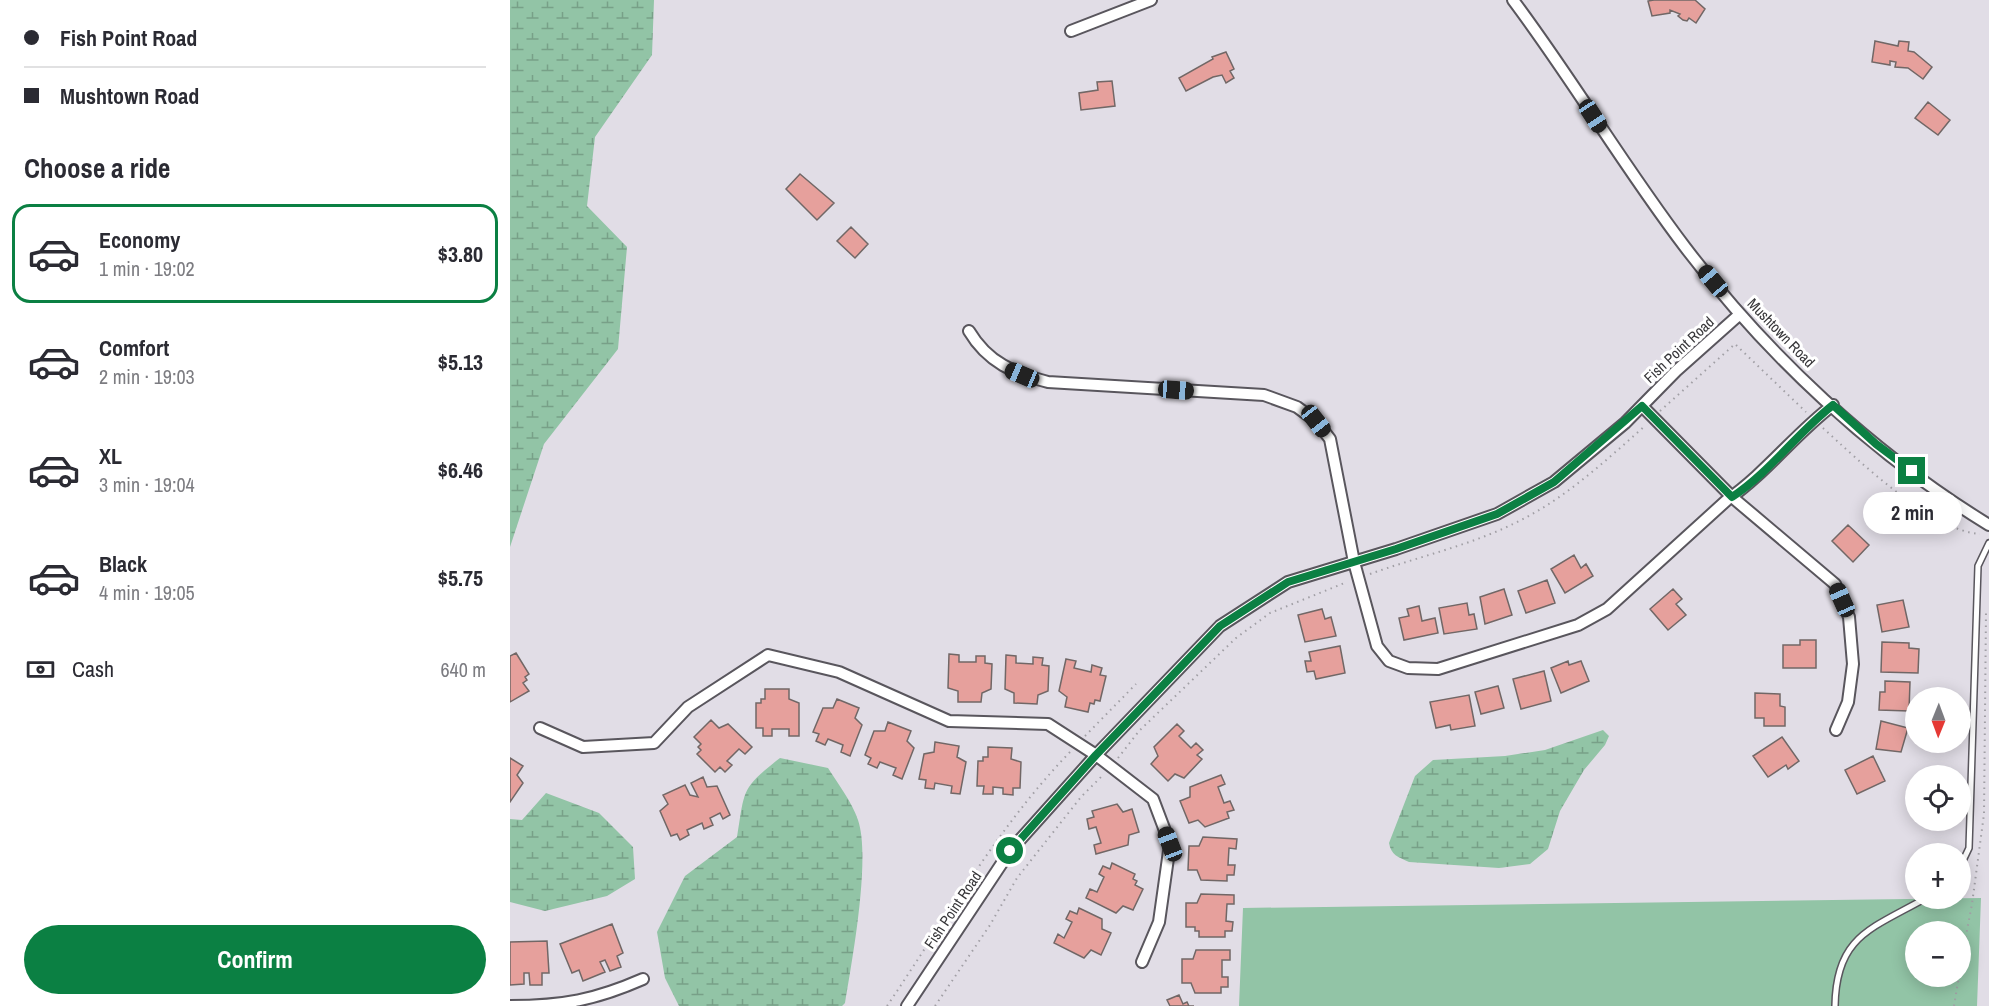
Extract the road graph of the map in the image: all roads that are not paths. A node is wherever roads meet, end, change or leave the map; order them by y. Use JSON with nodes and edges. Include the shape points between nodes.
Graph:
{"nodes":[{"id":1,"x":1151,"y":0,"type":"edge"},
{"id":2,"x":1513,"y":0,"type":"edge"},
{"id":3,"x":1071,"y":31,"type":"dead end"},
{"id":4,"x":1740,"y":314,"type":"junction"},
{"id":5,"x":969,"y":331,"type":"dead end"},
{"id":6,"x":1833,"y":405,"type":"junction"},
{"id":7,"x":1642,"y":406,"type":"junction"},
{"id":8,"x":1732,"y":497,"type":"junction"},
{"id":9,"x":1986,"y":530,"type":"edge"},
{"id":10,"x":1989,"y":543,"type":"edge"},
{"id":11,"x":1354,"y":562,"type":"junction"},
{"id":12,"x":540,"y":728,"type":"dead end"},
{"id":13,"x":1836,"y":730,"type":"dead end"},
{"id":14,"x":1096,"y":755,"type":"junction"},
{"id":15,"x":1969,"y":843,"type":"edge"},
{"id":16,"x":1908,"y":909,"type":"edge"},
{"id":17,"x":1142,"y":962,"type":"dead end"},
{"id":18,"x":643,"y":979,"type":"dead end"},
{"id":19,"x":510,"y":1006,"type":"edge"},
{"id":20,"x":907,"y":1006,"type":"edge"},
{"id":21,"x":1835,"y":1006,"type":"edge"}],
"edges":[{"from":1,"to":3,"type":"street"},
{"from":2,"to":4,"type":"street","name":"Mushtown Road","via":[[1685,248]]},
{"from":4,"to":6,"type":"street","name":"Mushtown Road"},
{"from":4,"to":7,"type":"street","name":"Fish Point Road"},
{"from":5,"to":11,"type":"street","via":[[979,347],[1000,366],[1048,382],[1264,395],[1297,407],[1316,421],[1330,439]]},
{"from":6,"to":8,"type":"street","via":[[1747,488]]},
{"from":6,"to":9,"type":"street","name":"Mushtown Road"},
{"from":7,"to":8,"type":"street"},
{"from":7,"to":11,"type":"street","name":"Fish Point Road","via":[[1554,482],[1497,514]]},
{"from":8,"to":11,"type":"street","via":[[1607,609],[1544,638],[1438,669],[1408,668],[1389,661],[1377,646]]},
{"from":8,"to":13,"type":"street","via":[[1835,584],[1845,606],[1853,664],[1848,702]]},
{"from":10,"to":15,"type":"lane","via":[[1978,566]]},
{"from":11,"to":14,"type":"street","name":"Fish Point Road","via":[[1288,582],[1220,626]]},
{"from":12,"to":14,"type":"street","via":[[583,747],[654,743],[688,707],[768,655],[839,672],[949,721],[1048,724]]},
{"from":14,"to":17,"type":"street","via":[[1153,799],[1170,844],[1159,922]]},
{"from":14,"to":20,"type":"street","name":"Fish Point Road","via":[[1010,851]]},
{"from":16,"to":21,"type":"lane","via":[[1853,942],[1840,963]]},
{"from":18,"to":19,"type":"street","via":[[602,997],[544,1006]]}]}
